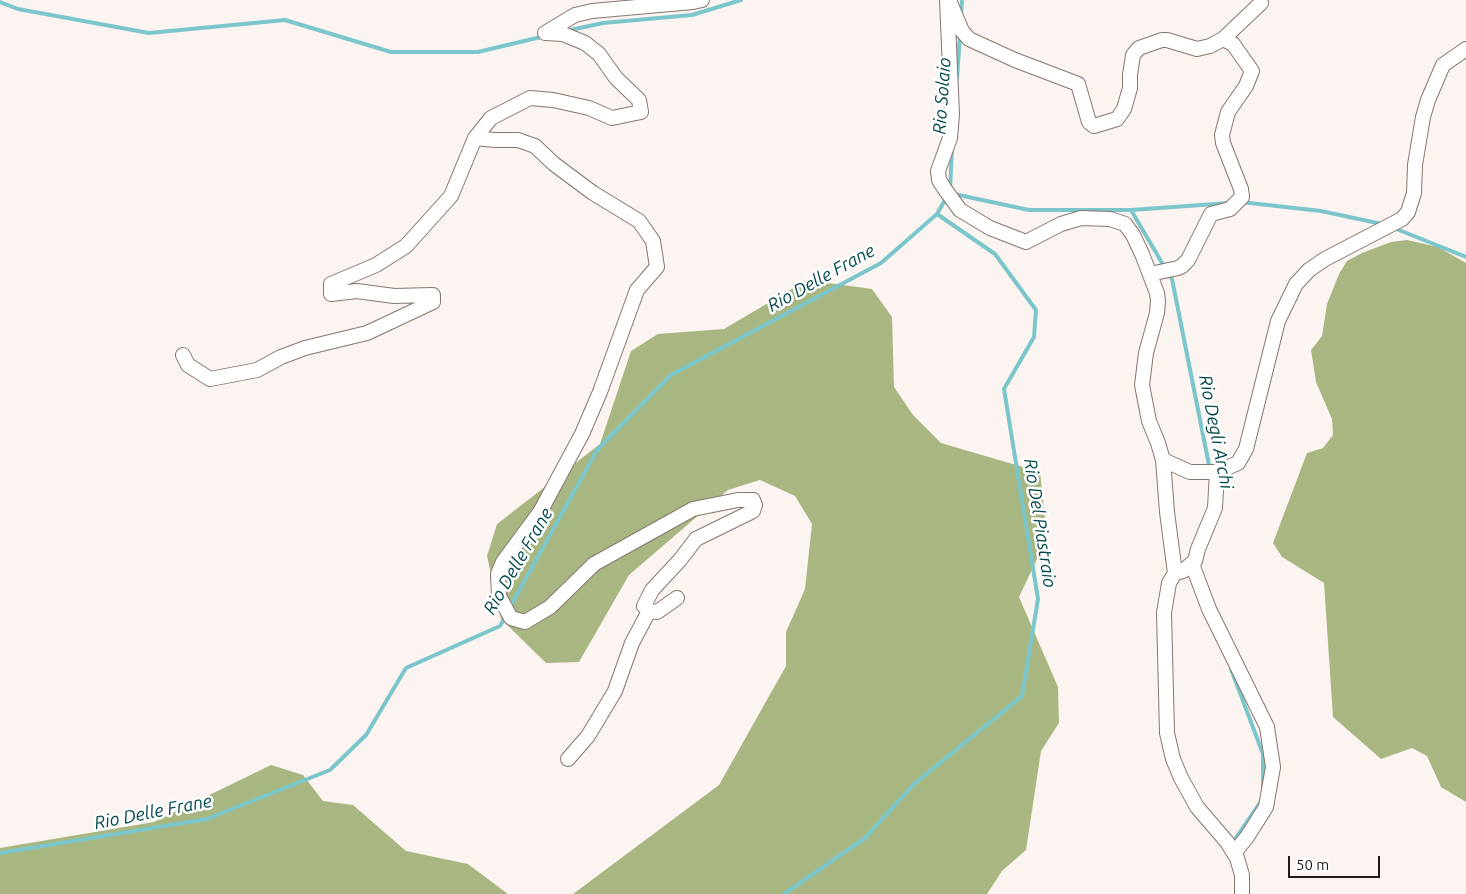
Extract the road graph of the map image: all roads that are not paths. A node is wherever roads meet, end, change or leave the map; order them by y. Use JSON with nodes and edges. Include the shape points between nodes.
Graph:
{"nodes":[{"id":1,"x":702,"y":0,"type":"edge"},
{"id":2,"x":948,"y":0,"type":"edge"},
{"id":3,"x":1261,"y":3,"type":"dead end"},
{"id":4,"x":1223,"y":39,"type":"junction"},
{"id":5,"x":1466,"y":49,"type":"edge"},
{"id":6,"x":475,"y":138,"type":"junction"},
{"id":7,"x":1150,"y":274,"type":"junction"},
{"id":8,"x":182,"y":355,"type":"dead end"},
{"id":9,"x":1162,"y":460,"type":"junction"},
{"id":10,"x":1217,"y":472,"type":"junction"},
{"id":11,"x":1192,"y":564,"type":"junction"},
{"id":12,"x":1175,"y":573,"type":"junction"},
{"id":13,"x":677,"y":598,"type":"dead end"},
{"id":14,"x":649,"y":611,"type":"junction"},
{"id":15,"x":568,"y":759,"type":"dead end"},
{"id":16,"x":1234,"y":853,"type":"junction"},
{"id":17,"x":1242,"y":894,"type":"edge"}],
"edges":[{"from":1,"to":6,"type":"street","via":[[592,11],[575,15],[545,33],[563,34],[585,43],[599,54],[616,78],[640,100],[641,112],[612,118],[588,108],[530,98],[491,118]]},
{"from":2,"to":4,"type":"street","via":[[969,39],[1078,84],[1089,122],[1094,126],[1117,119],[1124,108],[1134,55],[1139,48],[1167,40],[1200,49]]},
{"from":2,"to":7,"type":"street","via":[[952,114],[950,138],[938,171],[939,180],[960,210],[990,228],[1026,242],[1081,218],[1110,219],[1125,224]]},
{"from":3,"to":4,"type":"street"},
{"from":4,"to":7,"type":"street","via":[[1233,44],[1252,71],[1228,112],[1222,135],[1242,197],[1230,209],[1211,214],[1182,266]]},
{"from":5,"to":10,"type":"street","via":[[1443,65],[1428,100],[1415,165],[1414,193],[1408,212],[1314,266],[1296,284],[1278,321],[1246,449],[1238,463]]},
{"from":6,"to":8,"type":"street","via":[[451,196],[406,246],[376,266],[331,284],[330,294],[357,291],[394,296],[433,294],[433,302],[367,333],[305,348],[256,370],[210,379],[188,365]]},
{"from":6,"to":14,"type":"street","via":[[518,140],[535,146],[593,193],[639,221],[653,240],[657,267],[637,290],[582,434],[540,512],[503,562],[498,574],[499,596],[511,618],[525,622],[550,607],[594,564],[693,509],[738,500],[753,500],[755,505],[753,511],[696,540],[652,590],[644,606]]},
{"from":7,"to":9,"type":"street","via":[[1158,301],[1142,385],[1149,422]]},
{"from":9,"to":10,"type":"street","via":[[1190,472]]},
{"from":9,"to":12,"type":"street"},
{"from":10,"to":11,"type":"street","via":[[1215,508]]},
{"from":11,"to":12,"type":"street"},
{"from":11,"to":16,"type":"street","via":[[1209,609],[1266,727],[1273,767],[1266,807]]},
{"from":12,"to":16,"type":"street","via":[[1169,583],[1164,613],[1167,734],[1180,778],[1197,807]]},
{"from":13,"to":14,"type":"street","via":[[657,612]]},
{"from":14,"to":15,"type":"street","via":[[632,643],[615,691],[588,736]]},
{"from":16,"to":17,"type":"street","via":[[1242,875]]}]}
